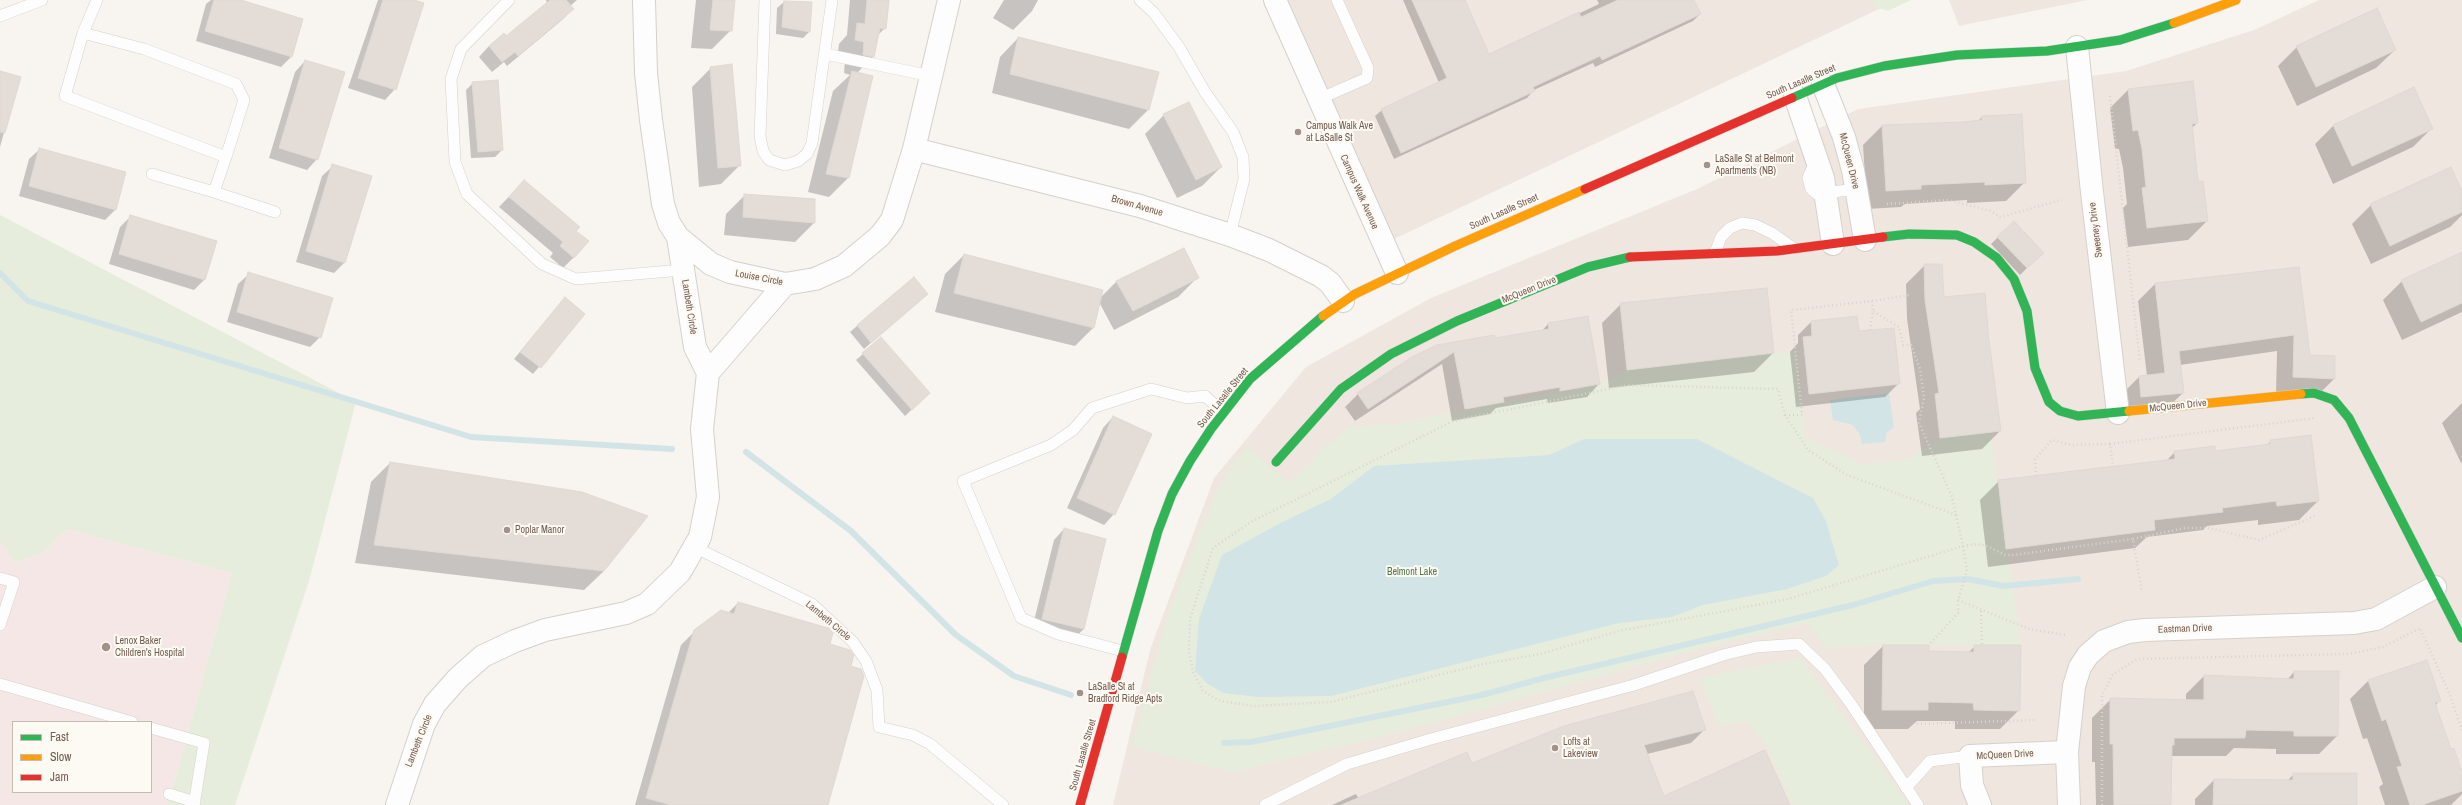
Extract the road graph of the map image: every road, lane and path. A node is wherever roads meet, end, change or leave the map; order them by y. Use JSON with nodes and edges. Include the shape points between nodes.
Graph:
{"nodes":[{"id":1,"x":42,"y":0,"type":"edge"},
{"id":2,"x":97,"y":0,"type":"edge"},
{"id":3,"x":509,"y":0,"type":"edge"},
{"id":4,"x":644,"y":0,"type":"edge"},
{"id":5,"x":765,"y":0,"type":"edge"},
{"id":6,"x":832,"y":0,"type":"edge"},
{"id":7,"x":949,"y":0,"type":"edge"},
{"id":8,"x":1140,"y":0,"type":"edge"},
{"id":9,"x":1275,"y":0,"type":"edge"},
{"id":10,"x":1337,"y":0,"type":"edge"},
{"id":11,"x":2236,"y":0,"type":"edge"},
{"id":12,"x":0,"y":16,"type":"edge"},
{"id":13,"x":83,"y":33,"type":"junction"},
{"id":14,"x":2077,"y":47,"type":"junction"},
{"id":15,"x":825,"y":54,"type":"junction"},
{"id":16,"x":931,"y":76,"type":"junction"},
{"id":17,"x":1823,"y":84,"type":"junction"},
{"id":18,"x":1795,"y":96,"type":"junction"},
{"id":19,"x":2110,"y":96,"type":"dead end"},
{"id":20,"x":1318,"y":99,"type":"junction"},
{"id":21,"x":914,"y":149,"type":"junction"},
{"id":22,"x":226,"y":157,"type":"junction"},
{"id":23,"x":152,"y":174,"type":"dead end"},
{"id":24,"x":1856,"y":189,"type":"junction"},
{"id":25,"x":214,"y":192,"type":"junction"},
{"id":26,"x":1826,"y":194,"type":"junction"},
{"id":27,"x":2062,"y":200,"type":"dead end"},
{"id":28,"x":1887,"y":204,"type":"dead end"},
{"id":29,"x":275,"y":212,"type":"dead end"},
{"id":30,"x":1230,"y":235,"type":"junction"},
{"id":31,"x":678,"y":237,"type":"junction"},
{"id":32,"x":1864,"y":240,"type":"junction"},
{"id":33,"x":1834,"y":244,"type":"junction"},
{"id":34,"x":1794,"y":249,"type":"junction"},
{"id":35,"x":1715,"y":253,"type":"junction"},
{"id":36,"x":683,"y":270,"type":"junction"},
{"id":37,"x":1397,"y":273,"type":"junction"},
{"id":38,"x":785,"y":284,"type":"junction"},
{"id":39,"x":1909,"y":295,"type":"dead end"},
{"id":40,"x":1343,"y":301,"type":"junction"},
{"id":41,"x":1872,"y":301,"type":"junction"},
{"id":42,"x":1873,"y":311,"type":"junction"},
{"id":43,"x":1870,"y":330,"type":"dead end"},
{"id":44,"x":2140,"y":362,"type":"dead end"},
{"id":45,"x":708,"y":373,"type":"junction"},
{"id":46,"x":1223,"y":412,"type":"junction"},
{"id":47,"x":2118,"y":413,"type":"junction"},
{"id":48,"x":1785,"y":415,"type":"junction"},
{"id":49,"x":2316,"y":418,"type":"dead end"},
{"id":50,"x":2110,"y":444,"type":"junction"},
{"id":51,"x":1276,"y":462,"type":"dead end"},
{"id":52,"x":2113,"y":466,"type":"dead end"},
{"id":53,"x":2036,"y":476,"type":"dead end"},
{"id":54,"x":1956,"y":515,"type":"junction"},
{"id":55,"x":2315,"y":516,"type":"dead end"},
{"id":56,"x":2133,"y":539,"type":"junction"},
{"id":57,"x":1963,"y":546,"type":"junction"},
{"id":58,"x":694,"y":548,"type":"junction"},
{"id":59,"x":0,"y":578,"type":"edge"},
{"id":60,"x":2435,"y":587,"type":"junction"},
{"id":61,"x":2142,"y":592,"type":"dead end"},
{"id":62,"x":1958,"y":600,"type":"junction"},
{"id":63,"x":1981,"y":611,"type":"junction"},
{"id":64,"x":0,"y":625,"type":"edge"},
{"id":65,"x":2065,"y":635,"type":"dead end"},
{"id":66,"x":2462,"y":638,"type":"edge"},
{"id":67,"x":1929,"y":645,"type":"dead end"},
{"id":68,"x":1982,"y":645,"type":"dead end"},
{"id":69,"x":1123,"y":651,"type":"junction"},
{"id":70,"x":0,"y":684,"type":"edge"},
{"id":71,"x":2035,"y":720,"type":"dead end"},
{"id":72,"x":129,"y":721,"type":"edge"},
{"id":73,"x":1917,"y":724,"type":"dead end"},
{"id":74,"x":152,"y":728,"type":"edge"},
{"id":75,"x":2462,"y":730,"type":"edge"},
{"id":76,"x":2067,"y":752,"type":"junction"},
{"id":77,"x":1970,"y":756,"type":"junction"},
{"id":78,"x":1906,"y":788,"type":"junction"},
{"id":79,"x":169,"y":794,"type":"dead end"},
{"id":80,"x":1282,"y":801,"type":"edge"},
{"id":81,"x":194,"y":803,"type":"edge"},
{"id":82,"x":397,"y":805,"type":"edge"},
{"id":83,"x":1003,"y":805,"type":"edge"},
{"id":84,"x":1080,"y":805,"type":"edge"},
{"id":85,"x":1265,"y":805,"type":"edge"},
{"id":86,"x":1918,"y":805,"type":"edge"},
{"id":87,"x":1980,"y":805,"type":"edge"},
{"id":88,"x":2069,"y":805,"type":"edge"},
{"id":89,"x":2102,"y":805,"type":"edge"}],
"edges":[{"from":1,"to":12,"type":"lane"},
{"from":2,"to":13,"type":"lane"},
{"from":3,"to":36,"type":"lane","via":[[461,49],[452,79],[455,162],[467,194],[542,264],[576,279]]},
{"from":4,"to":31,"type":"street","name":"Louise Circle","via":[[646,73],[653,136],[663,204],[669,223]]},
{"from":5,"to":15,"type":"lane","via":[[760,136],[763,151],[769,160],[785,165],[798,161],[807,154],[812,143]]},
{"from":6,"to":15,"type":"lane"},
{"from":7,"to":16,"type":"street","name":"Louise Circle"},
{"from":8,"to":30,"type":"lane","via":[[1154,13],[1179,47],[1205,92],[1233,132],[1243,157],[1244,179]]},
{"from":9,"to":20,"type":"street","name":"Campus Walk Avenue"},
{"from":10,"to":20,"type":"lane","via":[[1368,68],[1367,78]]},
{"from":11,"to":14,"type":"street","name":"South Lasalle Street","via":[[2143,34]]},
{"from":13,"to":22,"type":"lane","via":[[65,96]]},
{"from":13,"to":22,"type":"lane","via":[[144,49],[236,84],[244,100]]},
{"from":14,"to":17,"type":"street","name":"South Lasalle Street","via":[[1919,60],[1855,72]]},
{"from":14,"to":47,"type":"street","name":"Sweeney Drive"},
{"from":15,"to":16,"type":"lane"},
{"from":16,"to":21,"type":"street","name":"Louise Circle"},
{"from":17,"to":18,"type":"street","name":"South Lasalle Street"},
{"from":17,"to":24,"type":"street","name":"McQueen Drive","via":[[1844,137]]},
{"from":18,"to":26,"type":"street","via":[[1817,158]]},
{"from":18,"to":37,"type":"street","name":"South Lasalle Street","via":[[1657,158],[1580,189]]},
{"from":19,"to":44,"type":"path"},
{"from":20,"to":37,"type":"street","name":"Campus Walk Avenue"},
{"from":21,"to":30,"type":"street","name":"Brown Avenue","via":[[1140,206]]},
{"from":21,"to":38,"type":"street","name":"Louise Circle","via":[[892,220],[880,236],[844,266],[815,279]]},
{"from":22,"to":25,"type":"lane"},
{"from":23,"to":25,"type":"lane"},
{"from":24,"to":26,"type":"lane"},
{"from":24,"to":32,"type":"street","name":"McQueen Drive"},
{"from":25,"to":29,"type":"lane"},
{"from":26,"to":33,"type":"street"},
{"from":27,"to":28,"type":"path","via":[[2000,217],[1991,211],[1948,200]]},
{"from":30,"to":40,"type":"street","name":"Brown Avenue","via":[[1269,250],[1320,276],[1330,283]]},
{"from":31,"to":36,"type":"street","name":"Lambeth Circle"},
{"from":31,"to":38,"type":"street","name":"Louise Circle","via":[[710,264],[730,272]]},
{"from":32,"to":33,"type":"street","name":"McQueen Drive"},
{"from":32,"to":47,"type":"street","name":"McQueen Drive","via":[[1909,234],[1940,234],[1957,235],[1974,242],[1997,258],[2014,279],[2027,311],[2035,368],[2049,402],[2060,411],[2078,416]]},
{"from":33,"to":34,"type":"street","name":"McQueen Drive"},
{"from":34,"to":35,"type":"street","name":"McQueen Drive"},
{"from":34,"to":35,"type":"lane","via":[[1772,233],[1755,225],[1742,223],[1730,228],[1721,237]]},
{"from":35,"to":51,"type":"street","name":"McQueen Drive","via":[[1635,256],[1609,260],[1522,292],[1419,338],[1391,354],[1341,390]]},
{"from":36,"to":45,"type":"street","name":"Lambeth Circle","via":[[695,347]]},
{"from":37,"to":40,"type":"street","name":"South Lasalle Street"},
{"from":38,"to":45,"type":"street"},
{"from":39,"to":41,"type":"path"},
{"from":40,"to":46,"type":"street","name":"South Lasalle Street","via":[[1314,322],[1250,379]]},
{"from":41,"to":42,"type":"path"},
{"from":41,"to":48,"type":"path","via":[[1791,310],[1802,415]]},
{"from":42,"to":43,"type":"path"},
{"from":42,"to":54,"type":"path","via":[[1899,327],[1903,345],[1912,345],[1920,369],[1924,398],[1919,423],[1952,497]]},
{"from":45,"to":58,"type":"street","name":"Lambeth Circle","via":[[702,429],[708,496],[706,515]]},
{"from":46,"to":69,"type":"street","name":"South Lasalle Street","via":[[1190,461],[1172,494],[1158,531]]},
{"from":46,"to":69,"type":"lane","via":[[1205,396],[1187,398],[1151,388],[1092,408],[1073,430],[1051,445],[963,481],[1021,618],[1058,634]]},
{"from":47,"to":60,"type":"street","name":"McQueen Drive","via":[[2294,394],[2314,393],[2334,400],[2348,418]]},
{"from":48,"to":54,"type":"path","via":[[1808,450],[1847,475]]},
{"from":48,"to":57,"type":"path","via":[[1778,389],[1628,385],[1453,420],[1250,522],[1213,548],[1190,619],[1189,650],[1193,672],[1203,691],[1220,702],[1254,706],[1330,702],[1479,665],[1540,654],[1619,631],[1788,599]]},
{"from":49,"to":50,"type":"path"},
{"from":50,"to":52,"type":"path"},
{"from":50,"to":53,"type":"path","via":[[2071,445],[2052,440],[2035,459]]},
{"from":54,"to":57,"type":"path"},
{"from":55,"to":56,"type":"path","via":[[2259,540],[2209,528],[2185,528]]},
{"from":56,"to":57,"type":"path","via":[[2013,555],[2005,555],[1977,544]]},
{"from":56,"to":61,"type":"path"},
{"from":57,"to":62,"type":"path","via":[[1967,571]]},
{"from":58,"to":82,"type":"street","name":"Lambeth Circle","via":[[680,572],[647,604],[626,613],[545,630],[483,656],[458,678],[435,704],[424,724]]},
{"from":58,"to":83,"type":"lane","name":"Lambeth Circle","via":[[812,604],[853,642],[866,661],[877,690],[879,727],[913,735],[930,744]]},
{"from":59,"to":64,"type":"lane","via":[[14,582]]},
{"from":60,"to":66,"type":"street","name":"McQueen Drive"},
{"from":60,"to":76,"type":"street","name":"Eastman Drive","via":[[2376,619],[2354,623],[2145,630],[2128,632],[2104,642],[2088,655],[2080,667],[2074,686]]},
{"from":62,"to":63,"type":"path"},
{"from":62,"to":67,"type":"path","via":[[1958,612]]},
{"from":63,"to":65,"type":"path","via":[[2029,629]]},
{"from":63,"to":68,"type":"path"},
{"from":69,"to":84,"type":"street","name":"South Lasalle Street"},
{"from":70,"to":72,"type":"lane"},
{"from":71,"to":73,"type":"path"},
{"from":74,"to":81,"type":"lane","via":[[204,743]]},
{"from":75,"to":89,"type":"path","via":[[2449,693],[2420,628],[2383,647],[2349,654],[2138,660],[2113,674],[2102,695]]},
{"from":76,"to":77,"type":"street","name":"McQueen Drive"},
{"from":76,"to":88,"type":"street","name":"Eastman Drive"},
{"from":77,"to":78,"type":"lane","via":[[1930,761]]},
{"from":77,"to":87,"type":"street","name":"McQueen Drive","via":[[1972,785]]},
{"from":78,"to":80,"type":"lane","via":[[1825,669],[1799,644],[1756,646],[1634,685],[1347,764]]},
{"from":78,"to":86,"type":"lane"},
{"from":79,"to":81,"type":"lane"},
{"from":80,"to":85,"type":"lane"}]}
